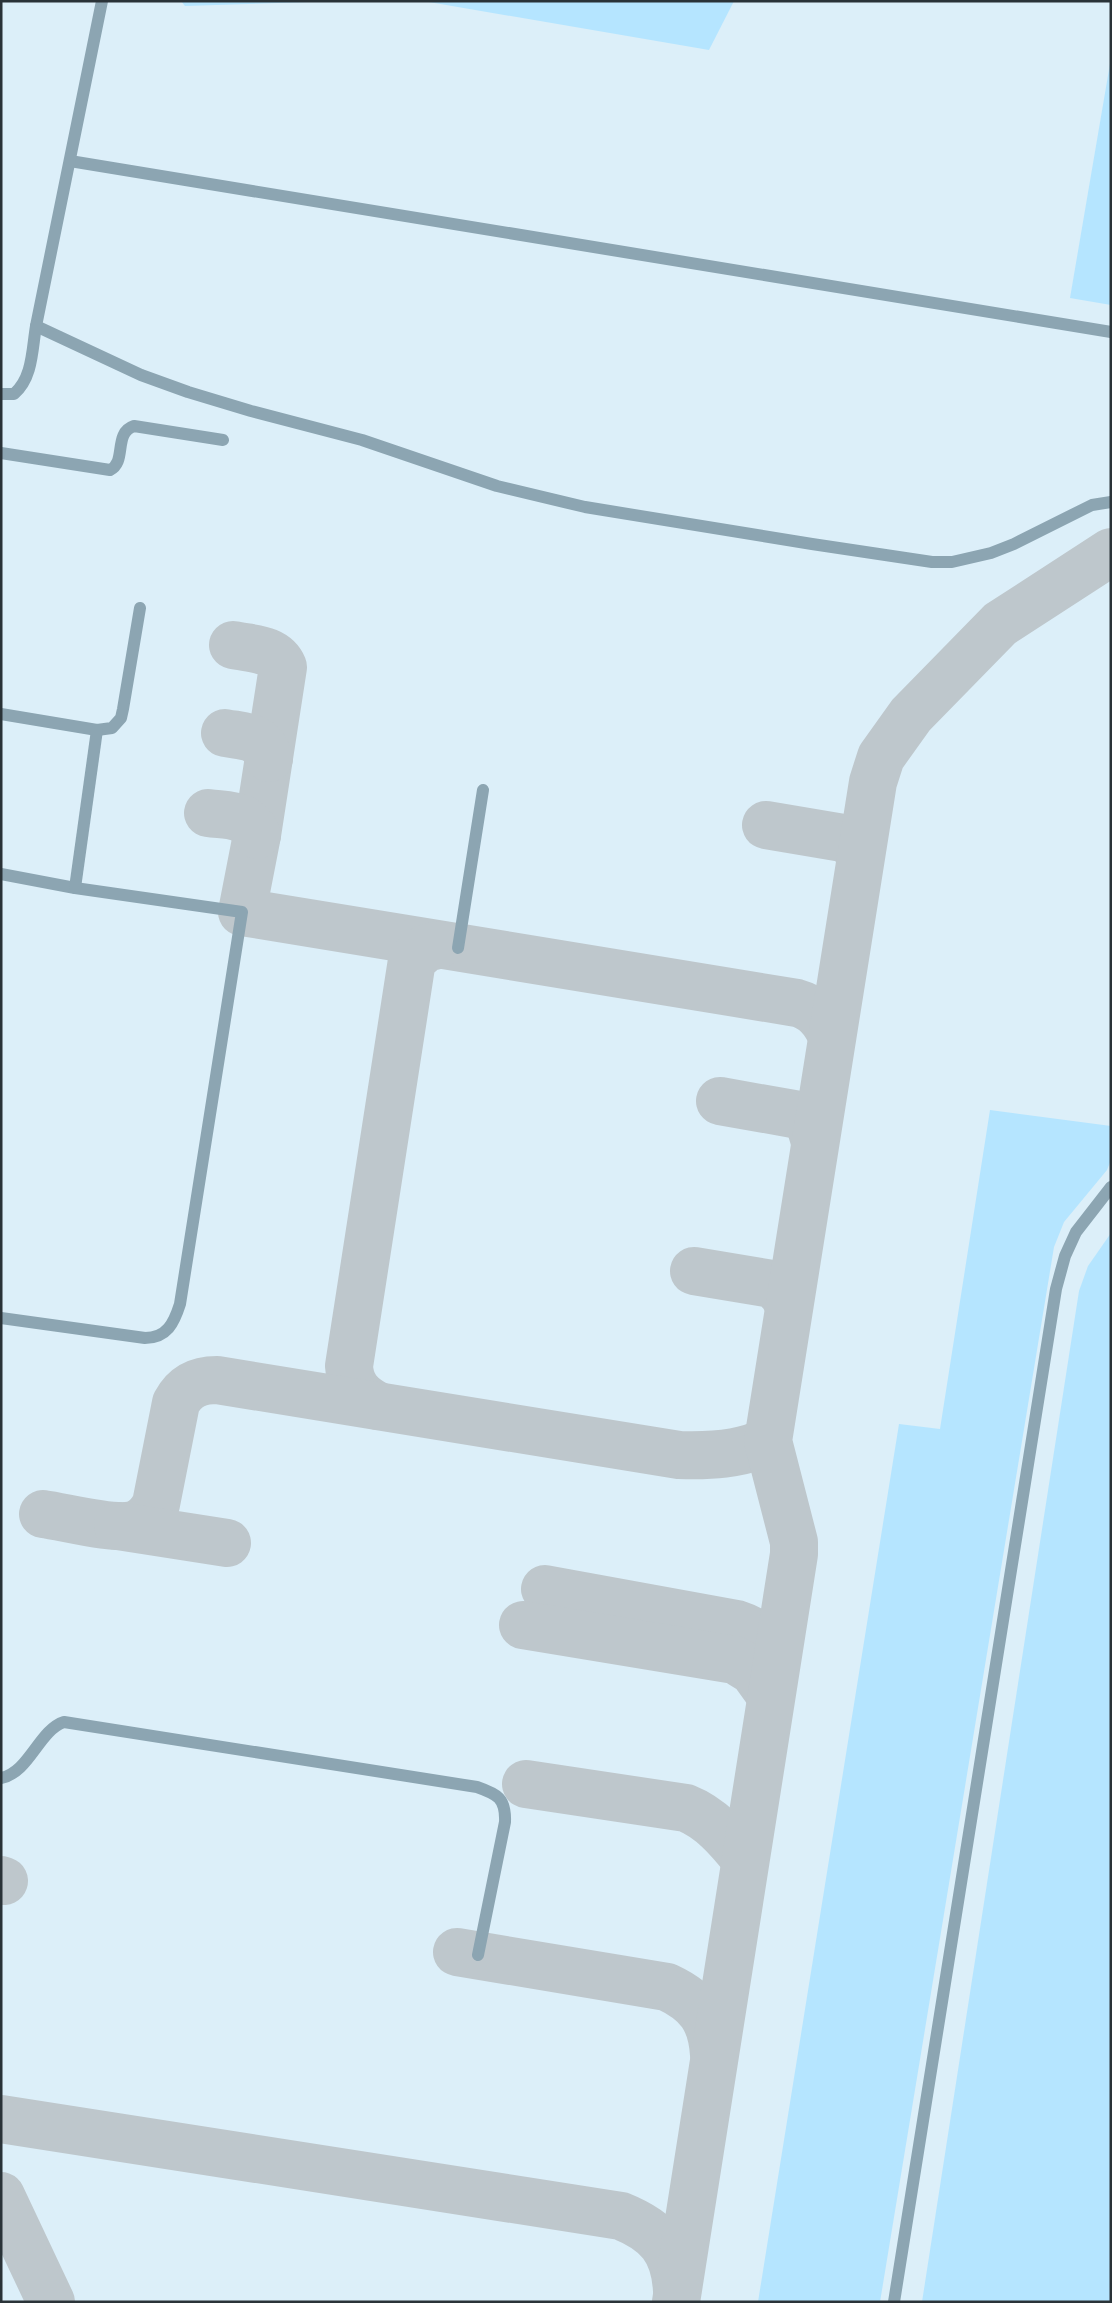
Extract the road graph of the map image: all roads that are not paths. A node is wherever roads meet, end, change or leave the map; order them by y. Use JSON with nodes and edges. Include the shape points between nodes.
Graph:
{"nodes":[{"id":1,"x":102,"y":1,"type":"edge"},
{"id":2,"x":70,"y":161,"type":"junction"},
{"id":3,"x":36,"y":326,"type":"junction"},
{"id":4,"x":1111,"y":332,"type":"edge"},
{"id":5,"x":1,"y":394,"type":"edge"},
{"id":6,"x":223,"y":440,"type":"dead end"},
{"id":7,"x":1,"y":453,"type":"edge"},
{"id":8,"x":1111,"y":502,"type":"edge"},
{"id":9,"x":140,"y":608,"type":"dead end"},
{"id":10,"x":1,"y":714,"type":"edge"},
{"id":11,"x":97,"y":730,"type":"junction"},
{"id":12,"x":483,"y":790,"type":"dead end"},
{"id":13,"x":1,"y":874,"type":"edge"},
{"id":14,"x":75,"y":888,"type":"junction"},
{"id":15,"x":458,"y":948,"type":"dead end"},
{"id":16,"x":1111,"y":1187,"type":"edge"},
{"id":17,"x":1,"y":1318,"type":"edge"},
{"id":18,"x":1,"y":1778,"type":"edge"},
{"id":19,"x":478,"y":1956,"type":"dead end"},
{"id":20,"x":894,"y":2302,"type":"edge"}],
"edges":[{"from":1,"to":2,"type":"lane"},
{"from":2,"to":3,"type":"lane"},
{"from":2,"to":4,"type":"lane"},
{"from":3,"to":5,"type":"lane","via":[[24,382],[14,394]]},
{"from":3,"to":8,"type":"lane","via":[[141,375],[188,392],[362,440],[497,486],[585,506],[812,544],[932,562],[952,562],[991,553],[1079,511]]},
{"from":6,"to":7,"type":"lane","via":[[134,426],[122,436],[117,462],[110,470]]},
{"from":9,"to":11,"type":"lane","via":[[121,718],[112,728]]},
{"from":10,"to":11,"type":"lane"},
{"from":11,"to":14,"type":"lane"},
{"from":12,"to":15,"type":"lane"},
{"from":13,"to":14,"type":"lane"},
{"from":14,"to":17,"type":"lane","via":[[242,912],[180,1304],[172,1326],[155,1338]]},
{"from":16,"to":20,"type":"lane","via":[[1070,1243],[1054,1298]]},
{"from":18,"to":19,"type":"lane","via":[[11,1774],[54,1728],[64,1722],[493,1792],[506,1810],[505,1822]]}]}
